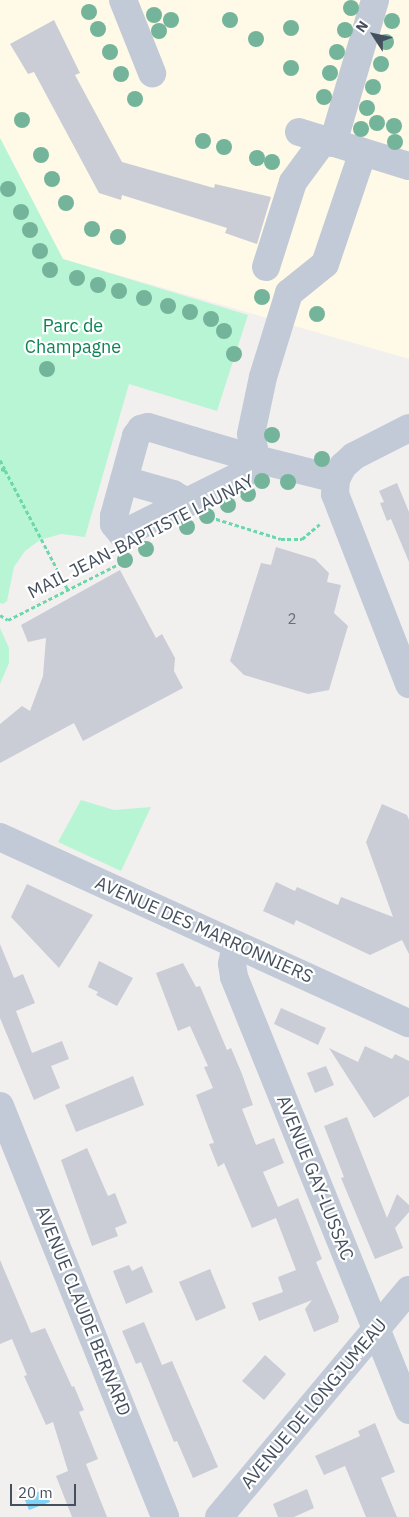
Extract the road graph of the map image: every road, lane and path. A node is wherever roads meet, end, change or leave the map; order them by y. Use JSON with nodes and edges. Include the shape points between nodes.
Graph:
{"nodes":[{"id":1,"x":123,"y":0,"type":"edge"},
{"id":2,"x":375,"y":0,"type":"edge"},
{"id":3,"x":152,"y":73,"type":"dead end"},
{"id":4,"x":299,"y":132,"type":"dead end"},
{"id":5,"x":329,"y":141,"type":"junction"},
{"id":6,"x":362,"y":152,"type":"junction"},
{"id":7,"x":409,"y":166,"type":"edge"},
{"id":8,"x":266,"y":267,"type":"dead end"},
{"id":9,"x":409,"y":428,"type":"edge"},
{"id":10,"x":256,"y":459,"type":"junction"},
{"id":11,"x":0,"y":460,"type":"edge"},
{"id":12,"x":0,"y":469,"type":"edge"},
{"id":13,"x":5,"y":470,"type":"junction"},
{"id":14,"x":336,"y":479,"type":"junction"},
{"id":15,"x":124,"y":480,"type":"junction"},
{"id":16,"x":200,"y":513,"type":"junction"},
{"id":17,"x":217,"y":513,"type":"dead end"},
{"id":18,"x":332,"y":516,"type":"junction"},
{"id":19,"x":133,"y":557,"type":"dead end"},
{"id":20,"x":68,"y":590,"type":"junction"},
{"id":21,"x":0,"y":615,"type":"edge"},
{"id":22,"x":409,"y":684,"type":"edge"},
{"id":23,"x":0,"y":837,"type":"edge"},
{"id":24,"x":236,"y":945,"type":"junction"},
{"id":25,"x":409,"y":1023,"type":"edge"},
{"id":26,"x":0,"y":1106,"type":"edge"},
{"id":27,"x":409,"y":1290,"type":"edge"},
{"id":28,"x":376,"y":1330,"type":"junction"},
{"id":29,"x":409,"y":1410,"type":"edge"},
{"id":30,"x":165,"y":1517,"type":"edge"},
{"id":31,"x":219,"y":1517,"type":"edge"}],
"edges":[{"from":1,"to":3,"type":"street"},
{"from":2,"to":5,"type":"street"},
{"from":4,"to":5,"type":"street"},
{"from":5,"to":6,"type":"street"},
{"from":5,"to":8,"type":"street","via":[[293,182]]},
{"from":6,"to":7,"type":"street"},
{"from":6,"to":10,"type":"street","via":[[325,264],[289,293],[286,300],[256,405],[252,434]]},
{"from":9,"to":14,"type":"street","via":[[354,456]]},
{"from":10,"to":14,"type":"street"},
{"from":10,"to":15,"type":"street","via":[[148,427],[141,429],[136,436]]},
{"from":10,"to":16,"type":"street","via":[[246,473]]},
{"from":11,"to":13,"type":"path"},
{"from":12,"to":13,"type":"path"},
{"from":13,"to":20,"type":"path"},
{"from":14,"to":18,"type":"street"},
{"from":15,"to":16,"type":"street","via":[[173,494]]},
{"from":15,"to":16,"type":"street","via":[[114,516],[114,524],[122,534]]},
{"from":16,"to":17,"type":"path","name":"MAIL JEAN-BAPTISTE LAUNAY"},
{"from":16,"to":18,"type":"path","via":[[281,539],[302,539]]},
{"from":18,"to":22,"type":"street"},
{"from":19,"to":20,"type":"path","name":"MAIL JEAN-BAPTISTE LAUNAY"},
{"from":20,"to":21,"type":"path","name":"MAIL JEAN-BAPTISTE LAUNAY","via":[[8,620]]},
{"from":23,"to":24,"type":"street","name":"AVENUE DES MARRONNIERS"},
{"from":24,"to":25,"type":"street","name":"AVENUE DES MARRONNIERS"},
{"from":24,"to":28,"type":"street","name":"AVENUE GAY-LUSSAC","via":[[232,964],[234,977]]},
{"from":26,"to":30,"type":"street","name":"AVENUE CLAUDE BERNARD"},
{"from":27,"to":28,"type":"street","name":"AVENUE DE LONGJUMEAU"},
{"from":28,"to":29,"type":"street","name":"AVENUE GAY-LUSSAC"},
{"from":28,"to":31,"type":"street","name":"AVENUE DE LONGJUMEAU"}]}
